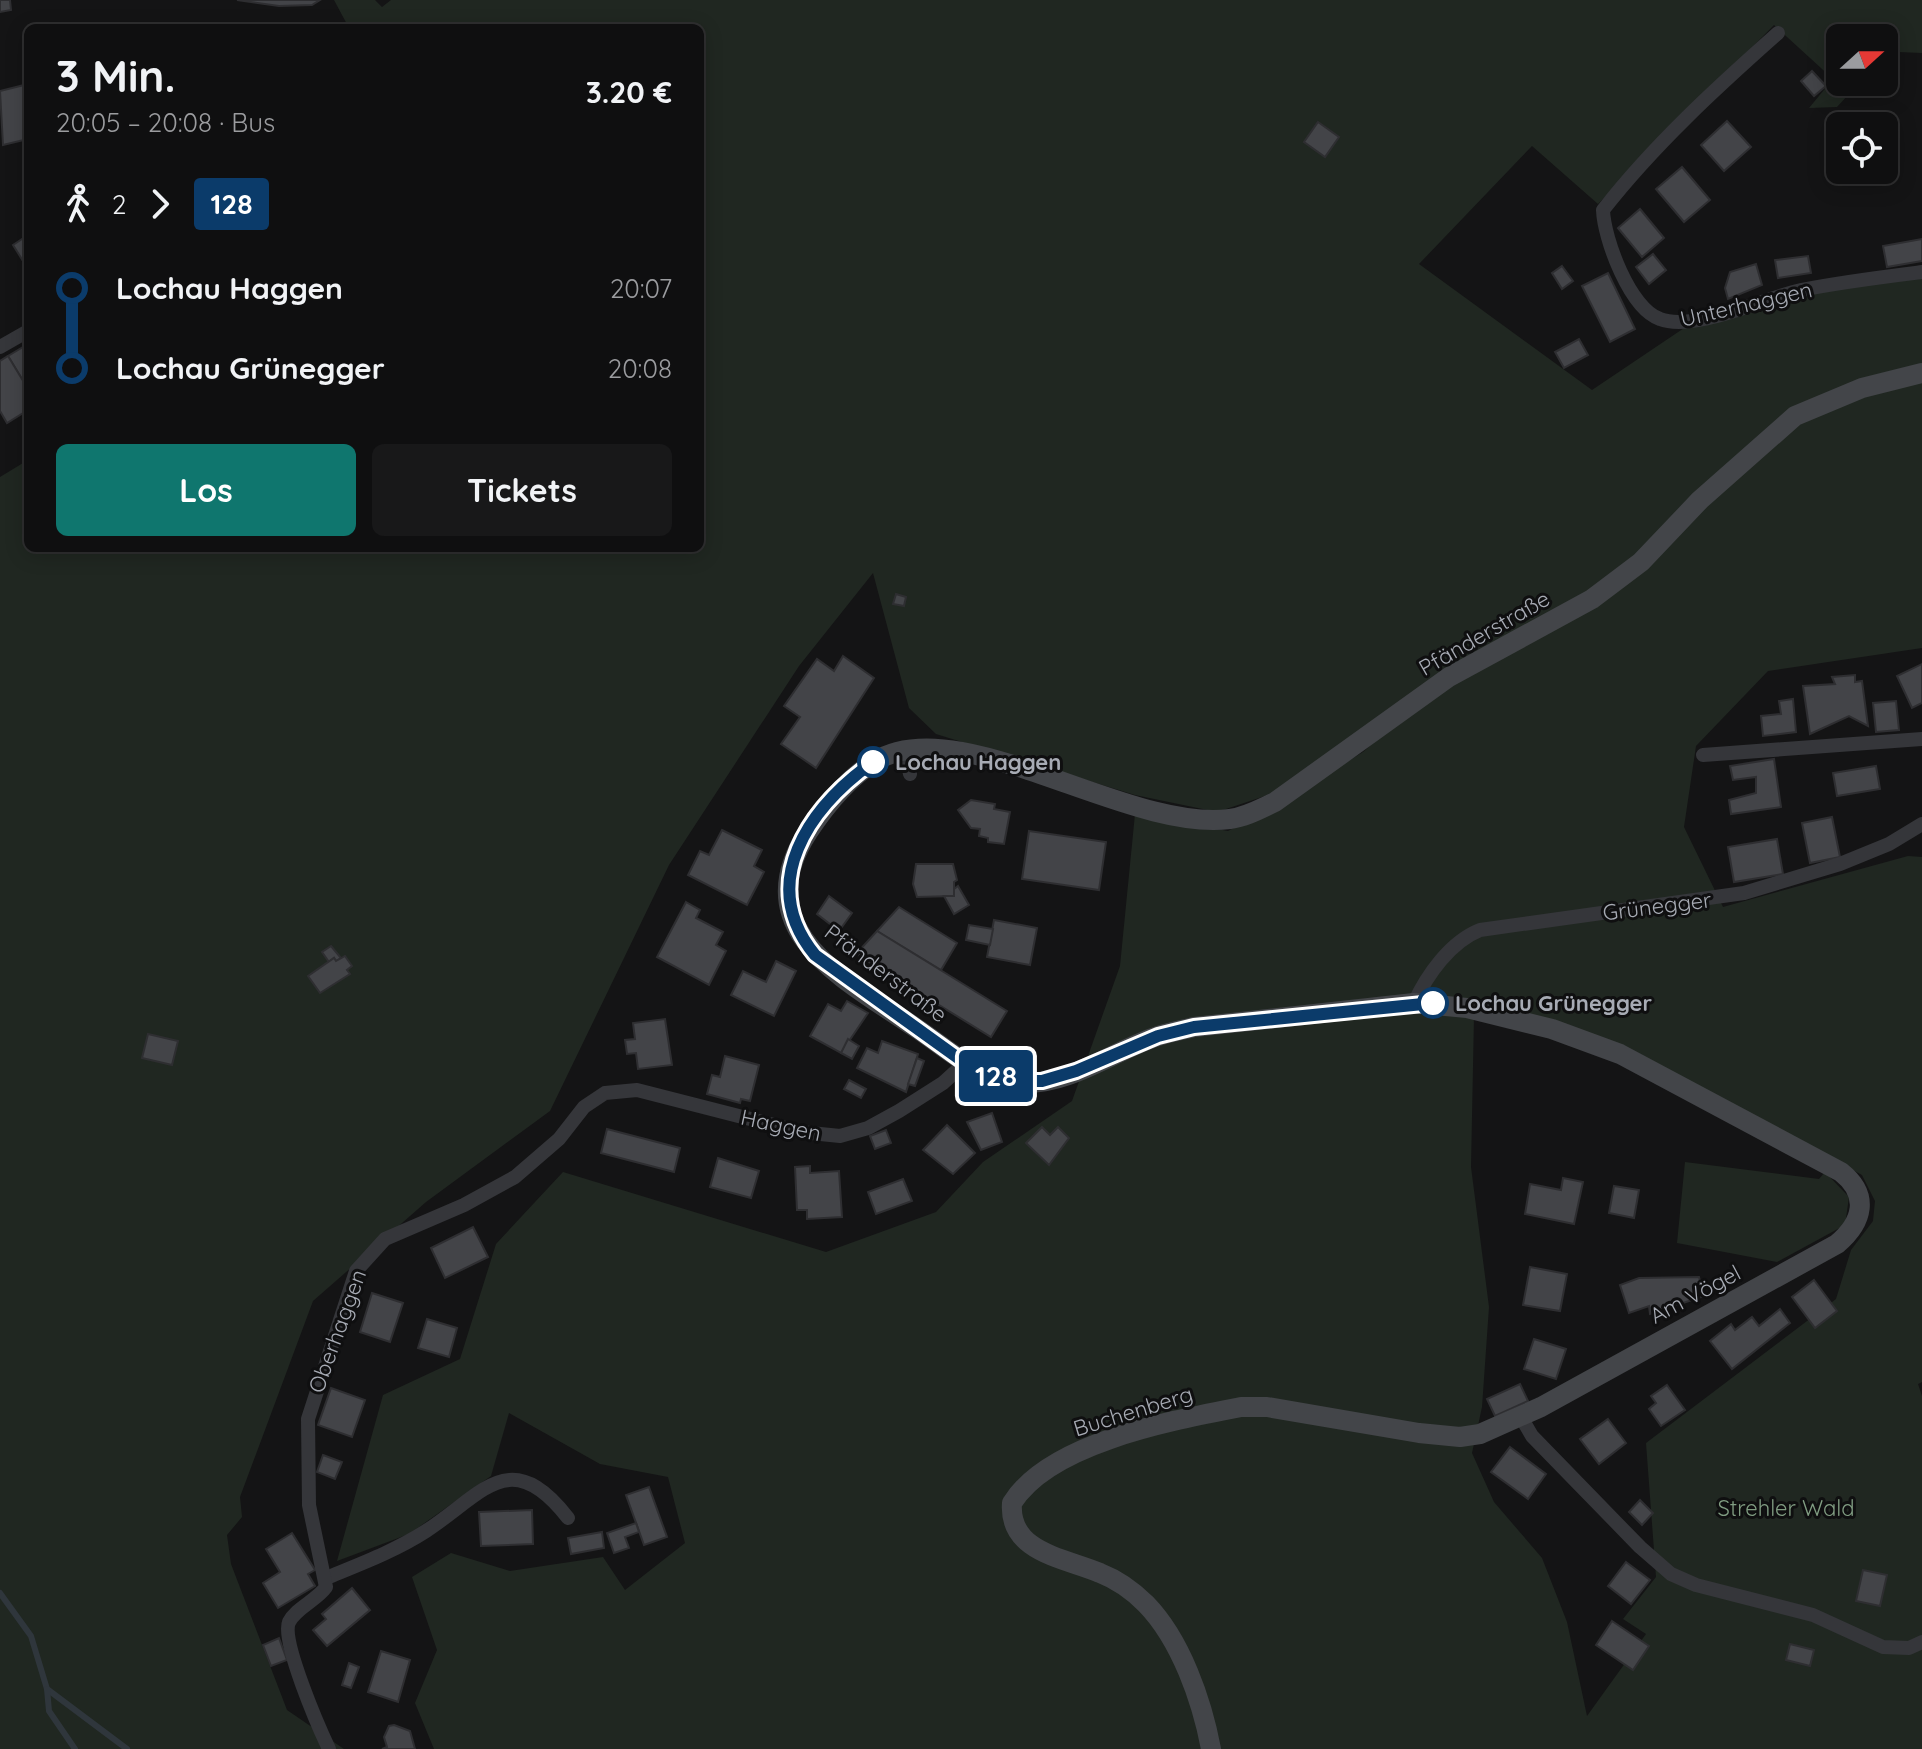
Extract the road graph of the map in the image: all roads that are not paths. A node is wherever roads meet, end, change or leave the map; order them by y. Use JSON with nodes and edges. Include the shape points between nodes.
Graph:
{"nodes":[{"id":1,"x":1778,"y":33,"type":"dead end"},
{"id":2,"x":1922,"y":272,"type":"edge"},
{"id":3,"x":24,"y":333,"type":"edge"},
{"id":4,"x":0,"y":347,"type":"edge"},
{"id":5,"x":1922,"y":373,"type":"edge"},
{"id":6,"x":1922,"y":739,"type":"edge"},
{"id":7,"x":904,"y":748,"type":"junction"},
{"id":8,"x":1703,"y":755,"type":"dead end"},
{"id":9,"x":910,"y":774,"type":"dead end"},
{"id":10,"x":1922,"y":824,"type":"edge"},
{"id":11,"x":1414,"y":1003,"type":"junction"},
{"id":12,"x":965,"y":1063,"type":"junction"},
{"id":13,"x":584,"y":1107,"type":"joint"},
{"id":14,"x":1858,"y":1191,"type":"joint"},
{"id":15,"x":1521,"y":1417,"type":"junction"},
{"id":16,"x":1337,"y":1418,"type":"joint"},
{"id":17,"x":568,"y":1518,"type":"dead end"},
{"id":18,"x":326,"y":1578,"type":"junction"},
{"id":19,"x":1922,"y":1642,"type":"edge"},
{"id":20,"x":329,"y":1749,"type":"edge"},
{"id":21,"x":1211,"y":1749,"type":"edge"}],
"edges":[{"from":1,"to":2,"type":"street","name":"Unterhaggen","via":[[1713,91],[1603,210],[1604,226],[1635,299],[1650,315],[1677,322],[1800,290]]},
{"from":3,"to":4,"type":"street"},
{"from":5,"to":7,"type":"street","name":"Pfänderstraße","via":[[1862,388],[1795,416],[1700,500],[1641,562],[1592,599],[1449,677],[1301,785],[1252,813],[1212,820],[1161,812],[949,749]]},
{"from":6,"to":8,"type":"street"},
{"from":7,"to":9,"type":"street"},
{"from":7,"to":12,"type":"street","name":"Pfänderstraße","via":[[862,770],[815,822],[792,863],[789,911],[815,955]]},
{"from":10,"to":11,"type":"street","name":"Grünegger","via":[[1852,859],[1744,893],[1480,930],[1445,957]]},
{"from":11,"to":12,"type":"street","name":"Pfänderstraße","via":[[1194,1027],[1042,1081],[1006,1081]]},
{"from":11,"to":14,"type":"street","name":"Pfänderstraße","via":[[1481,1011],[1620,1054],[1841,1172]]},
{"from":12,"to":13,"type":"street","name":"Haggen","via":[[899,1111],[840,1136],[801,1132],[637,1090],[605,1093]]},
{"from":13,"to":18,"type":"street","name":"Oberhaggen","via":[[524,1171],[480,1197],[392,1235],[356,1271],[306,1430],[311,1523]]},
{"from":14,"to":15,"type":"street","name":"Am Vögel","via":[[1858,1220],[1837,1244]]},
{"from":15,"to":16,"type":"street","name":"Am Vögel","via":[[1460,1437]]},
{"from":15,"to":19,"type":"street","via":[[1532,1436],[1671,1574],[1813,1615],[1883,1647],[1909,1648]]},
{"from":16,"to":21,"type":"street","name":"Buchenberg","via":[[1254,1406],[1205,1414],[1072,1454],[1036,1477],[1012,1503],[1024,1541],[1115,1580],[1156,1615],[1181,1660]]},
{"from":17,"to":18,"type":"street","via":[[537,1486],[504,1481],[479,1490],[413,1539]]},
{"from":18,"to":20,"type":"street","via":[[323,1592],[293,1617],[287,1633]]}]}
